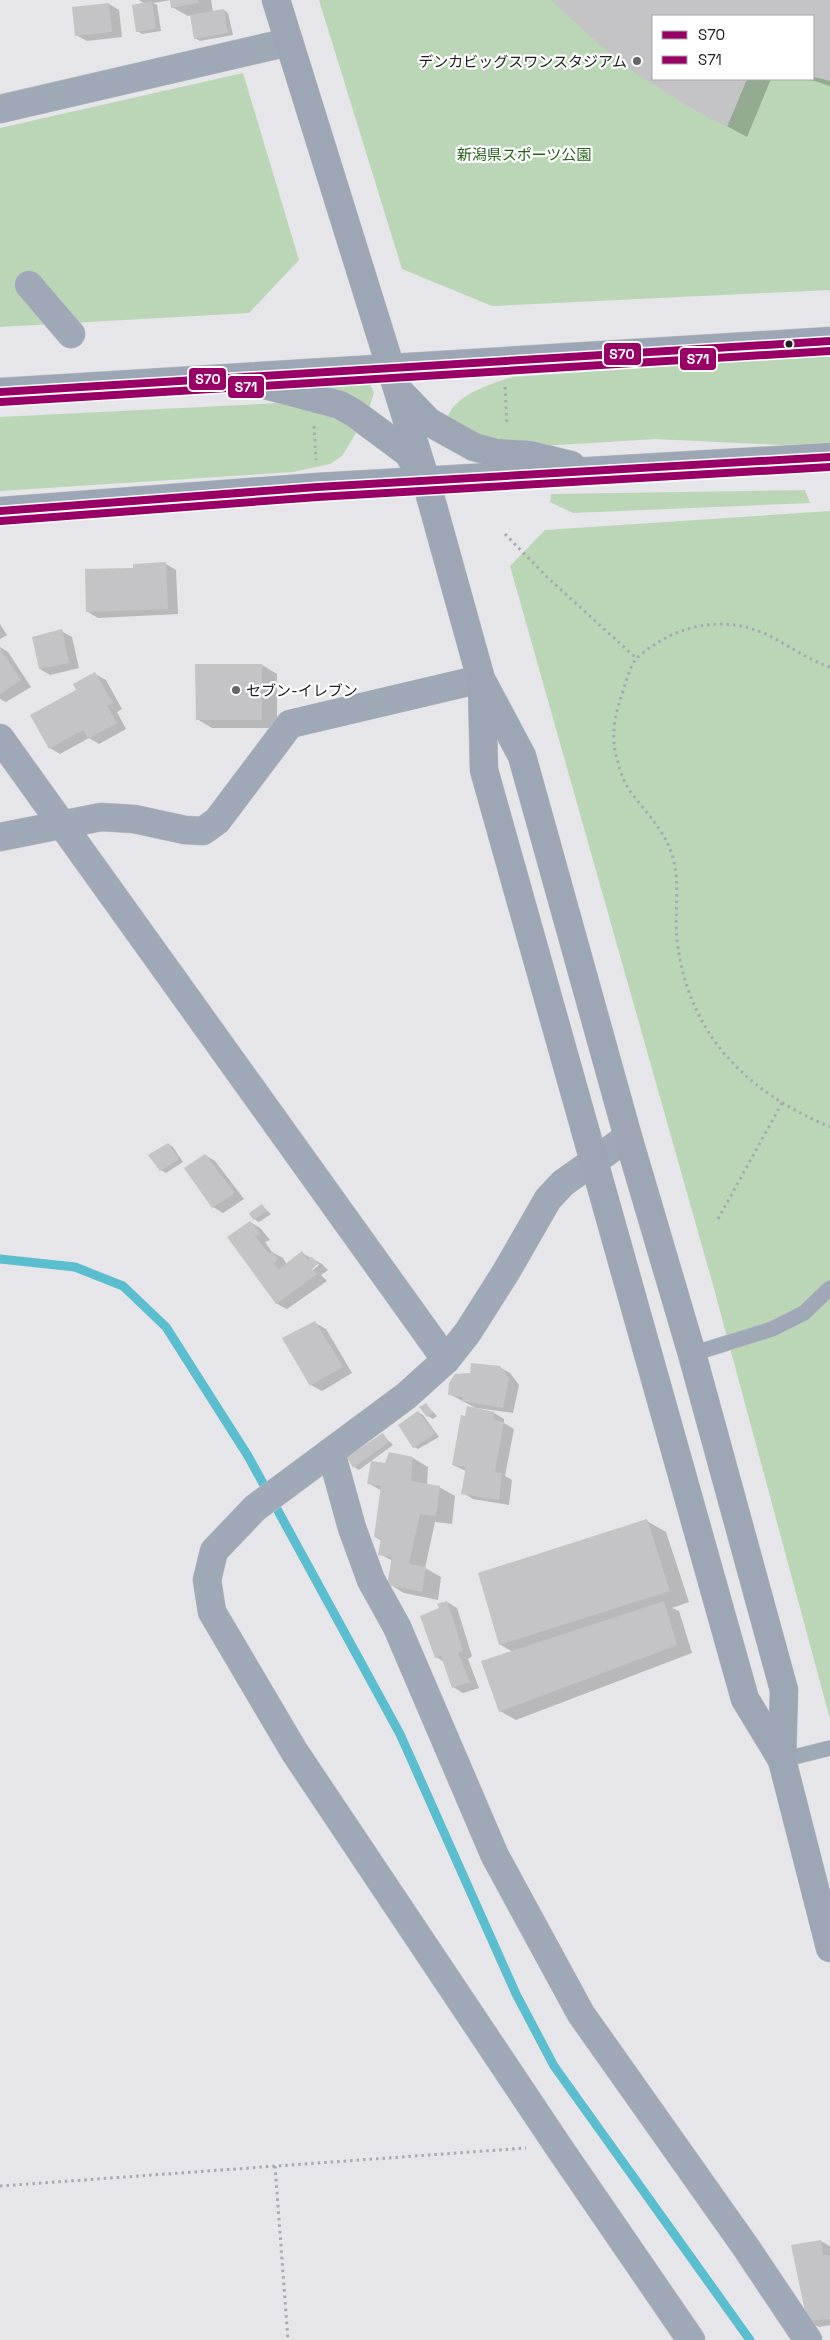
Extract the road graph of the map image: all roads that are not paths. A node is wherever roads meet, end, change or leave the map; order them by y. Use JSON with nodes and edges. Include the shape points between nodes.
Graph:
{"nodes":[{"id":1,"x":276,"y":0,"type":"edge"},
{"id":2,"x":289,"y":42,"type":"junction"},
{"id":3,"x":0,"y":109,"type":"edge"},
{"id":4,"x":29,"y":285,"type":"dead end"},
{"id":5,"x":71,"y":334,"type":"dead end"},
{"id":6,"x":830,"y":341,"type":"edge"},
{"id":7,"x":390,"y":367,"type":"junction"},
{"id":8,"x":239,"y":377,"type":"junction"},
{"id":9,"x":0,"y":392,"type":"edge"},
{"id":10,"x":830,"y":457,"type":"edge"},
{"id":11,"x":597,"y":472,"type":"junction"},
{"id":12,"x":426,"y":481,"type":"junction"},
{"id":13,"x":0,"y":510,"type":"edge"},
{"id":14,"x":481,"y":679,"type":"junction"},
{"id":15,"x":0,"y":738,"type":"edge"},
{"id":16,"x":63,"y":826,"type":"junction"},
{"id":17,"x":0,"y":837,"type":"edge"},
{"id":18,"x":628,"y":1137,"type":"junction"},
{"id":19,"x":595,"y":1161,"type":"junction"},
{"id":20,"x":830,"y":1288,"type":"edge"},
{"id":21,"x":692,"y":1354,"type":"junction"},
{"id":22,"x":446,"y":1360,"type":"junction"},
{"id":23,"x":326,"y":1456,"type":"junction"},
{"id":24,"x":830,"y":1748,"type":"edge"},
{"id":25,"x":782,"y":1760,"type":"junction"},
{"id":26,"x":830,"y":1948,"type":"edge"},
{"id":27,"x":691,"y":2340,"type":"edge"},
{"id":28,"x":808,"y":2340,"type":"edge"}],
"edges":[{"from":1,"to":2,"type":"street"},
{"from":2,"to":3,"type":"street"},
{"from":2,"to":7,"type":"street"},
{"from":4,"to":5,"type":"street"},
{"from":6,"to":7,"type":"street"},
{"from":7,"to":8,"type":"street"},
{"from":7,"to":11,"type":"street","via":[[401,392],[429,422],[455,438],[496,453],[530,455]]},
{"from":7,"to":12,"type":"street"},
{"from":8,"to":9,"type":"street"},
{"from":8,"to":12,"type":"street","via":[[324,400],[354,413],[408,453]]},
{"from":10,"to":11,"type":"street"},
{"from":11,"to":12,"type":"street"},
{"from":12,"to":13,"type":"street"},
{"from":12,"to":14,"type":"street"},
{"from":14,"to":16,"type":"street","via":[[290,724],[217,821],[204,831],[110,818]]},
{"from":14,"to":18,"type":"street","via":[[522,756]]},
{"from":14,"to":19,"type":"street","via":[[484,770]]},
{"from":15,"to":16,"type":"street"},
{"from":16,"to":17,"type":"street"},
{"from":16,"to":22,"type":"street"},
{"from":18,"to":19,"type":"street"},
{"from":18,"to":21,"type":"street"},
{"from":19,"to":22,"type":"street","via":[[563,1183],[548,1199],[468,1332]]},
{"from":19,"to":25,"type":"street","via":[[745,1699]]},
{"from":20,"to":21,"type":"lane","via":[[804,1313],[772,1329]]},
{"from":21,"to":25,"type":"street","via":[[784,1690]]},
{"from":22,"to":23,"type":"street","via":[[406,1396]]},
{"from":23,"to":27,"type":"street","via":[[254,1508],[214,1551],[207,1580],[212,1612],[294,1752]]},
{"from":23,"to":28,"type":"street","via":[[371,1580],[397,1627],[495,1856],[586,2022]]},
{"from":24,"to":25,"type":"lane"},
{"from":25,"to":26,"type":"street"}]}
